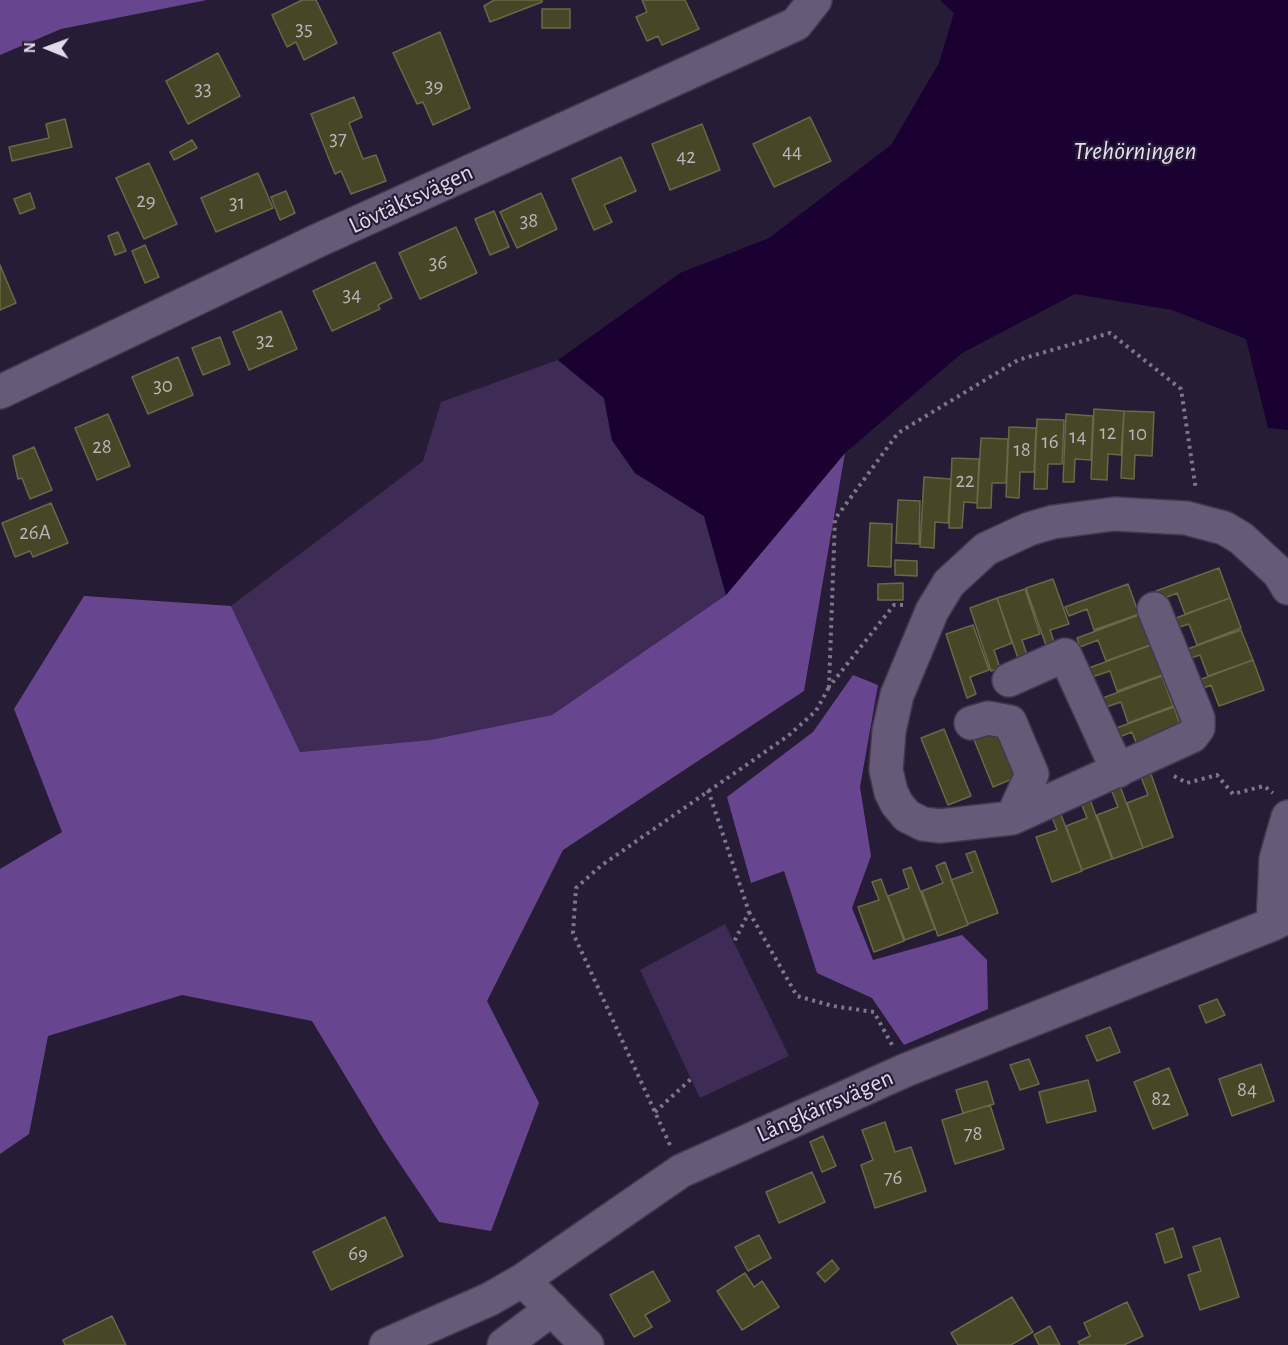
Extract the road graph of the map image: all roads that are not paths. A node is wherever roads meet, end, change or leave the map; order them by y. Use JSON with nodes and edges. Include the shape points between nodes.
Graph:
{"nodes":[{"id":1,"x":815,"y":0,"type":"edge"},
{"id":2,"x":0,"y":392,"type":"edge"},
{"id":3,"x":1288,"y":588,"type":"edge"},
{"id":4,"x":1154,"y":609,"type":"dead end"},
{"id":5,"x":1009,"y":680,"type":"dead end"},
{"id":6,"x":971,"y":723,"type":"dead end"},
{"id":7,"x":1131,"y":766,"type":"junction"},
{"id":8,"x":1284,"y":808,"type":"edge"},
{"id":9,"x":1000,"y":819,"type":"junction"},
{"id":10,"x":1281,"y":920,"type":"edge"},
{"id":11,"x":523,"y":1280,"type":"junction"},
{"id":12,"x":552,"y":1309,"type":"junction"},
{"id":13,"x":386,"y":1345,"type":"edge"},
{"id":14,"x":504,"y":1345,"type":"edge"},
{"id":15,"x":587,"y":1345,"type":"edge"}],
"edges":[{"from":1,"to":2,"type":"street","name":"Lövtäktsvägen","via":[[796,24],[330,235]]},
{"from":3,"to":9,"type":"street","via":[[1279,573],[1241,538],[1224,528],[1201,521],[1114,514],[1029,529],[986,549],[966,565],[932,611],[912,654],[891,722],[886,770],[891,792],[907,816],[923,824],[958,826]]},
{"from":4,"to":7,"type":"street","via":[[1198,718],[1198,728],[1191,736]]},
{"from":5,"to":7,"type":"street","via":[[1065,655]]},
{"from":6,"to":9,"type":"street","via":[[988,718],[1010,722],[1032,774]]},
{"from":7,"to":9,"type":"street"},
{"from":8,"to":10,"type":"street","via":[[1276,859]]},
{"from":10,"to":11,"type":"street","name":"Långkärrsvägen","via":[[906,1070],[681,1171]]},
{"from":11,"to":12,"type":"street"},
{"from":11,"to":13,"type":"street","name":"Långkärrsvägen","via":[[490,1299]]},
{"from":12,"to":14,"type":"street"},
{"from":12,"to":15,"type":"street"}]}
